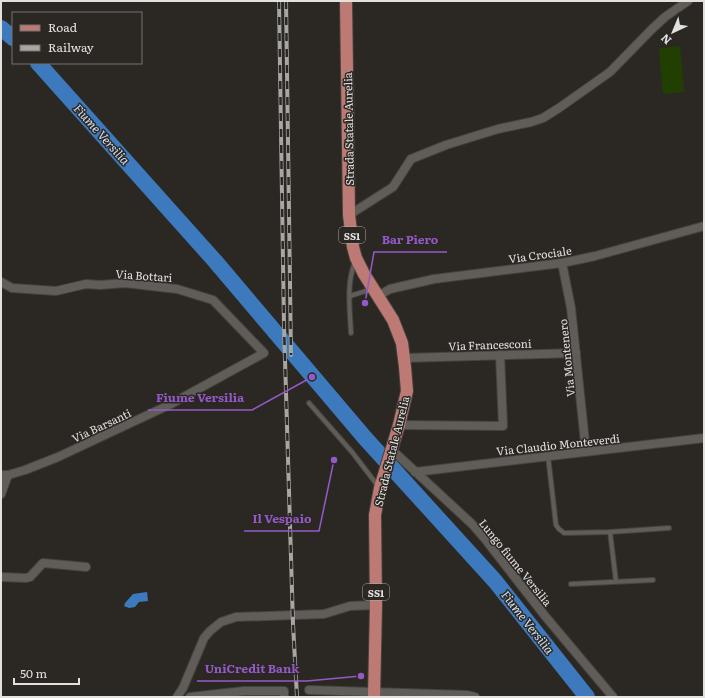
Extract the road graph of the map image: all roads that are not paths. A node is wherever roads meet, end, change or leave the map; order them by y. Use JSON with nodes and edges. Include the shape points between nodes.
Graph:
{"nodes":[{"id":1,"x":346,"y":1,"type":"edge"},
{"id":2,"x":688,"y":1,"type":"edge"},
{"id":3,"x":350,"y":215,"type":"junction"},
{"id":4,"x":704,"y":226,"type":"edge"},
{"id":5,"x":356,"y":258,"type":"junction"},
{"id":6,"x":562,"y":263,"type":"junction"},
{"id":7,"x":1,"y":282,"type":"edge"},
{"id":8,"x":376,"y":292,"type":"junction"},
{"id":9,"x":350,"y":296,"type":"junction"},
{"id":10,"x":351,"y":333,"type":"dead end"},
{"id":11,"x":264,"y":353,"type":"joint"},
{"id":12,"x":576,"y":353,"type":"junction"},
{"id":13,"x":500,"y":355,"type":"junction"},
{"id":14,"x":404,"y":358,"type":"junction"},
{"id":15,"x":309,"y":403,"type":"dead end"},
{"id":16,"x":399,"y":425,"type":"junction"},
{"id":17,"x":704,"y":438,"type":"edge"},
{"id":18,"x":391,"y":452,"type":"junction"},
{"id":19,"x":586,"y":452,"type":"junction"},
{"id":20,"x":548,"y":456,"type":"junction"},
{"id":21,"x":415,"y":472,"type":"junction"},
{"id":22,"x":4,"y":475,"type":"edge"},
{"id":23,"x":380,"y":488,"type":"junction"},
{"id":24,"x":1,"y":494,"type":"edge"},
{"id":25,"x":669,"y":528,"type":"dead end"},
{"id":26,"x":610,"y":532,"type":"junction"},
{"id":27,"x":86,"y":567,"type":"dead end"},
{"id":28,"x":1,"y":576,"type":"edge"},
{"id":29,"x":653,"y":580,"type":"dead end"},
{"id":30,"x":616,"y":581,"type":"junction"},
{"id":31,"x":571,"y":584,"type":"dead end"},
{"id":32,"x":376,"y":605,"type":"junction"},
{"id":33,"x":309,"y":690,"type":"dead end"},
{"id":34,"x":284,"y":694,"type":"edge"},
{"id":35,"x":374,"y":694,"type":"edge"},
{"id":36,"x":177,"y":697,"type":"edge"},
{"id":37,"x":190,"y":697,"type":"edge"},
{"id":38,"x":475,"y":697,"type":"edge"},
{"id":39,"x":612,"y":697,"type":"edge"}],
"edges":[{"from":1,"to":3,"type":"main road","name":"Strada Statale Aurelia","number":"SS1"},
{"from":2,"to":3,"type":"street","via":[[665,17],[610,72],[559,108],[543,118],[446,145],[411,160],[393,186]]},
{"from":3,"to":5,"type":"main road","name":"Strada Statale Aurelia","number":"SS1"},
{"from":4,"to":6,"type":"street","name":"Via Crociale"},
{"from":5,"to":8,"type":"main road","name":"Strada Statale Aurelia","number":"SS1"},
{"from":5,"to":9,"type":"lane","via":[[349,283]]},
{"from":6,"to":8,"type":"street","name":"Via Crociale","via":[[434,279]]},
{"from":6,"to":12,"type":"street","name":"Via Montenero"},
{"from":7,"to":11,"type":"street","name":"Via Bottari","via":[[12,288],[56,291],[86,284],[177,288],[213,300]]},
{"from":8,"to":9,"type":"lane"},
{"from":8,"to":14,"type":"main road","name":"Strada Statale Aurelia","number":"SS1","via":[[393,320]]},
{"from":9,"to":10,"type":"lane"},
{"from":11,"to":22,"type":"street","name":"Via Barsanti","via":[[169,406],[58,457]]},
{"from":12,"to":13,"type":"street","name":"Via Francesconi"},
{"from":12,"to":19,"type":"street","name":"Via Montenero"},
{"from":13,"to":14,"type":"street","name":"Via Francesconi"},
{"from":13,"to":16,"type":"street","via":[[503,426]]},
{"from":14,"to":16,"type":"main road","name":"Strada Statale Aurelia","number":"SS1","via":[[407,391]]},
{"from":15,"to":23,"type":"lane"},
{"from":16,"to":18,"type":"main road","name":"Strada Statale Aurelia","number":"SS1"},
{"from":17,"to":19,"type":"street","name":"Via Claudio Monteverdi"},
{"from":18,"to":21,"type":"street","name":"Lungo fiume Versilia"},
{"from":18,"to":23,"type":"main road","name":"Strada Statale Aurelia","number":"SS1"},
{"from":19,"to":20,"type":"street","name":"Via Claudio Monteverdi"},
{"from":20,"to":21,"type":"street","name":"Via Claudio Monteverdi"},
{"from":20,"to":26,"type":"lane","via":[[556,525],[559,530],[564,533]]},
{"from":21,"to":39,"type":"street","name":"Lungo fiume Versilia","via":[[472,524]]},
{"from":22,"to":24,"type":"street"},
{"from":23,"to":32,"type":"main road","name":"Strada Statale Aurelia","number":"SS1","via":[[375,515]]},
{"from":25,"to":26,"type":"lane"},
{"from":26,"to":30,"type":"lane"},
{"from":27,"to":28,"type":"street","via":[[43,563],[30,577]]},
{"from":29,"to":30,"type":"lane"},
{"from":30,"to":31,"type":"lane"},
{"from":32,"to":35,"type":"main road","name":"Strada Statale Aurelia","number":"SS1"},
{"from":32,"to":36,"type":"street","via":[[350,606],[324,614],[236,617],[221,622],[204,638]]},
{"from":33,"to":35,"type":"street"},
{"from":34,"to":37,"type":"street","via":[[244,691]]},
{"from":35,"to":38,"type":"street"}]}
